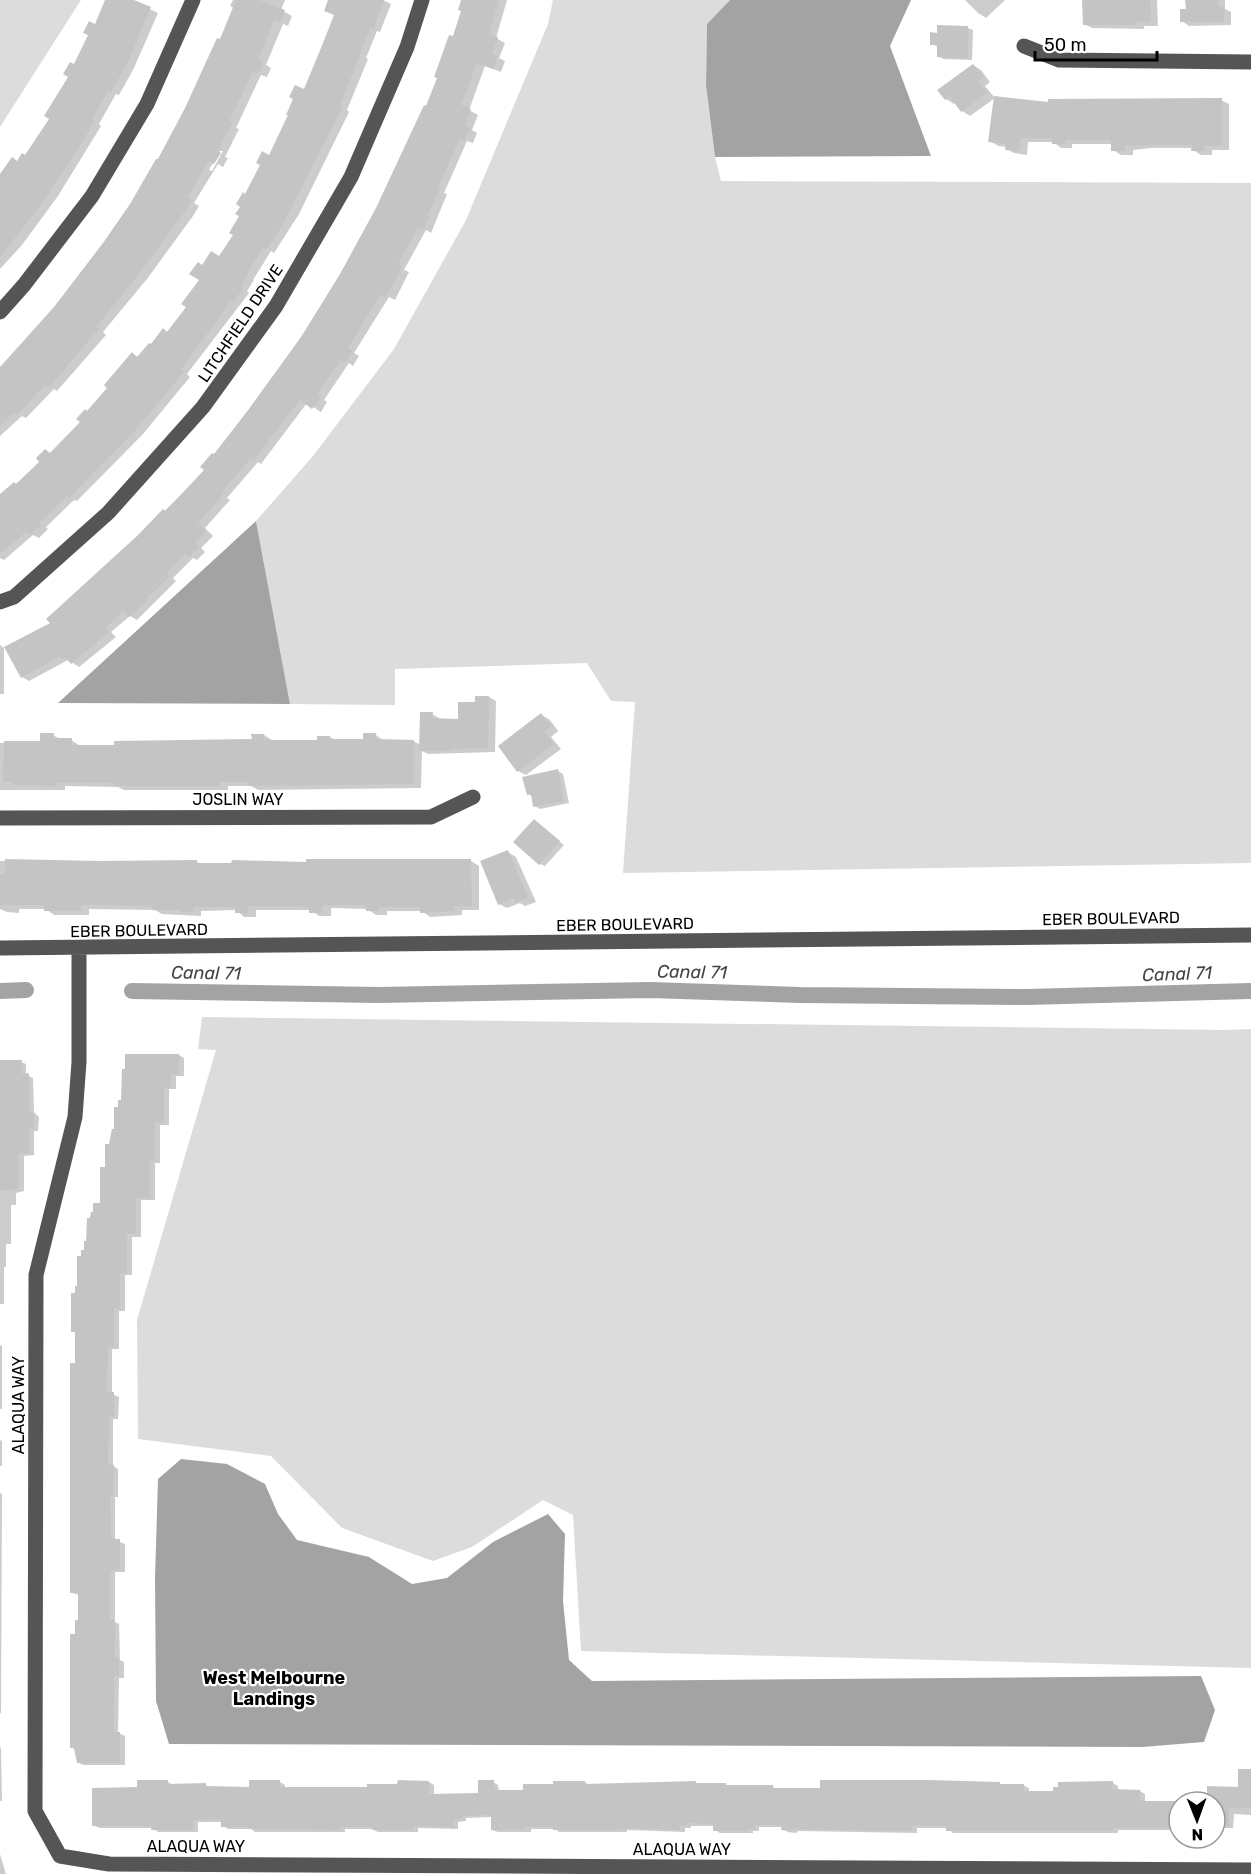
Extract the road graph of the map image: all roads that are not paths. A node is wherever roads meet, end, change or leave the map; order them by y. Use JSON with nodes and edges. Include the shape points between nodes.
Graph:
{"nodes":[{"id":1,"x":193,"y":0,"type":"edge"},
{"id":2,"x":422,"y":0,"type":"edge"},
{"id":3,"x":1024,"y":46,"type":"dead end"},
{"id":4,"x":1251,"y":62,"type":"edge"},
{"id":5,"x":0,"y":312,"type":"edge"},
{"id":6,"x":0,"y":602,"type":"edge"},
{"id":7,"x":473,"y":797,"type":"dead end"},
{"id":8,"x":0,"y":819,"type":"edge"},
{"id":9,"x":1251,"y":934,"type":"edge"},
{"id":10,"x":0,"y":948,"type":"edge"},
{"id":11,"x":79,"y":948,"type":"junction"},
{"id":12,"x":1251,"y":1870,"type":"edge"}],
"edges":[{"from":1,"to":5,"type":"street","via":[[147,104],[92,196]]},
{"from":2,"to":6,"type":"street","name":"LITCHFIELD DRIVE","via":[[407,47],[351,177],[276,306],[203,407],[108,513],[14,597]]},
{"from":3,"to":4,"type":"street","via":[[1059,60]]},
{"from":7,"to":8,"type":"street","name":"JOSLIN WAY","via":[[430,817]]},
{"from":9,"to":11,"type":"street","name":"EBER BOULEVARD"},
{"from":10,"to":11,"type":"street","name":"EBER BOULEVARD"},
{"from":11,"to":12,"type":"street","name":"ALAQUA WAY","via":[[75,1117],[36,1275],[35,1811],[60,1856],[121,1864]]}]}
